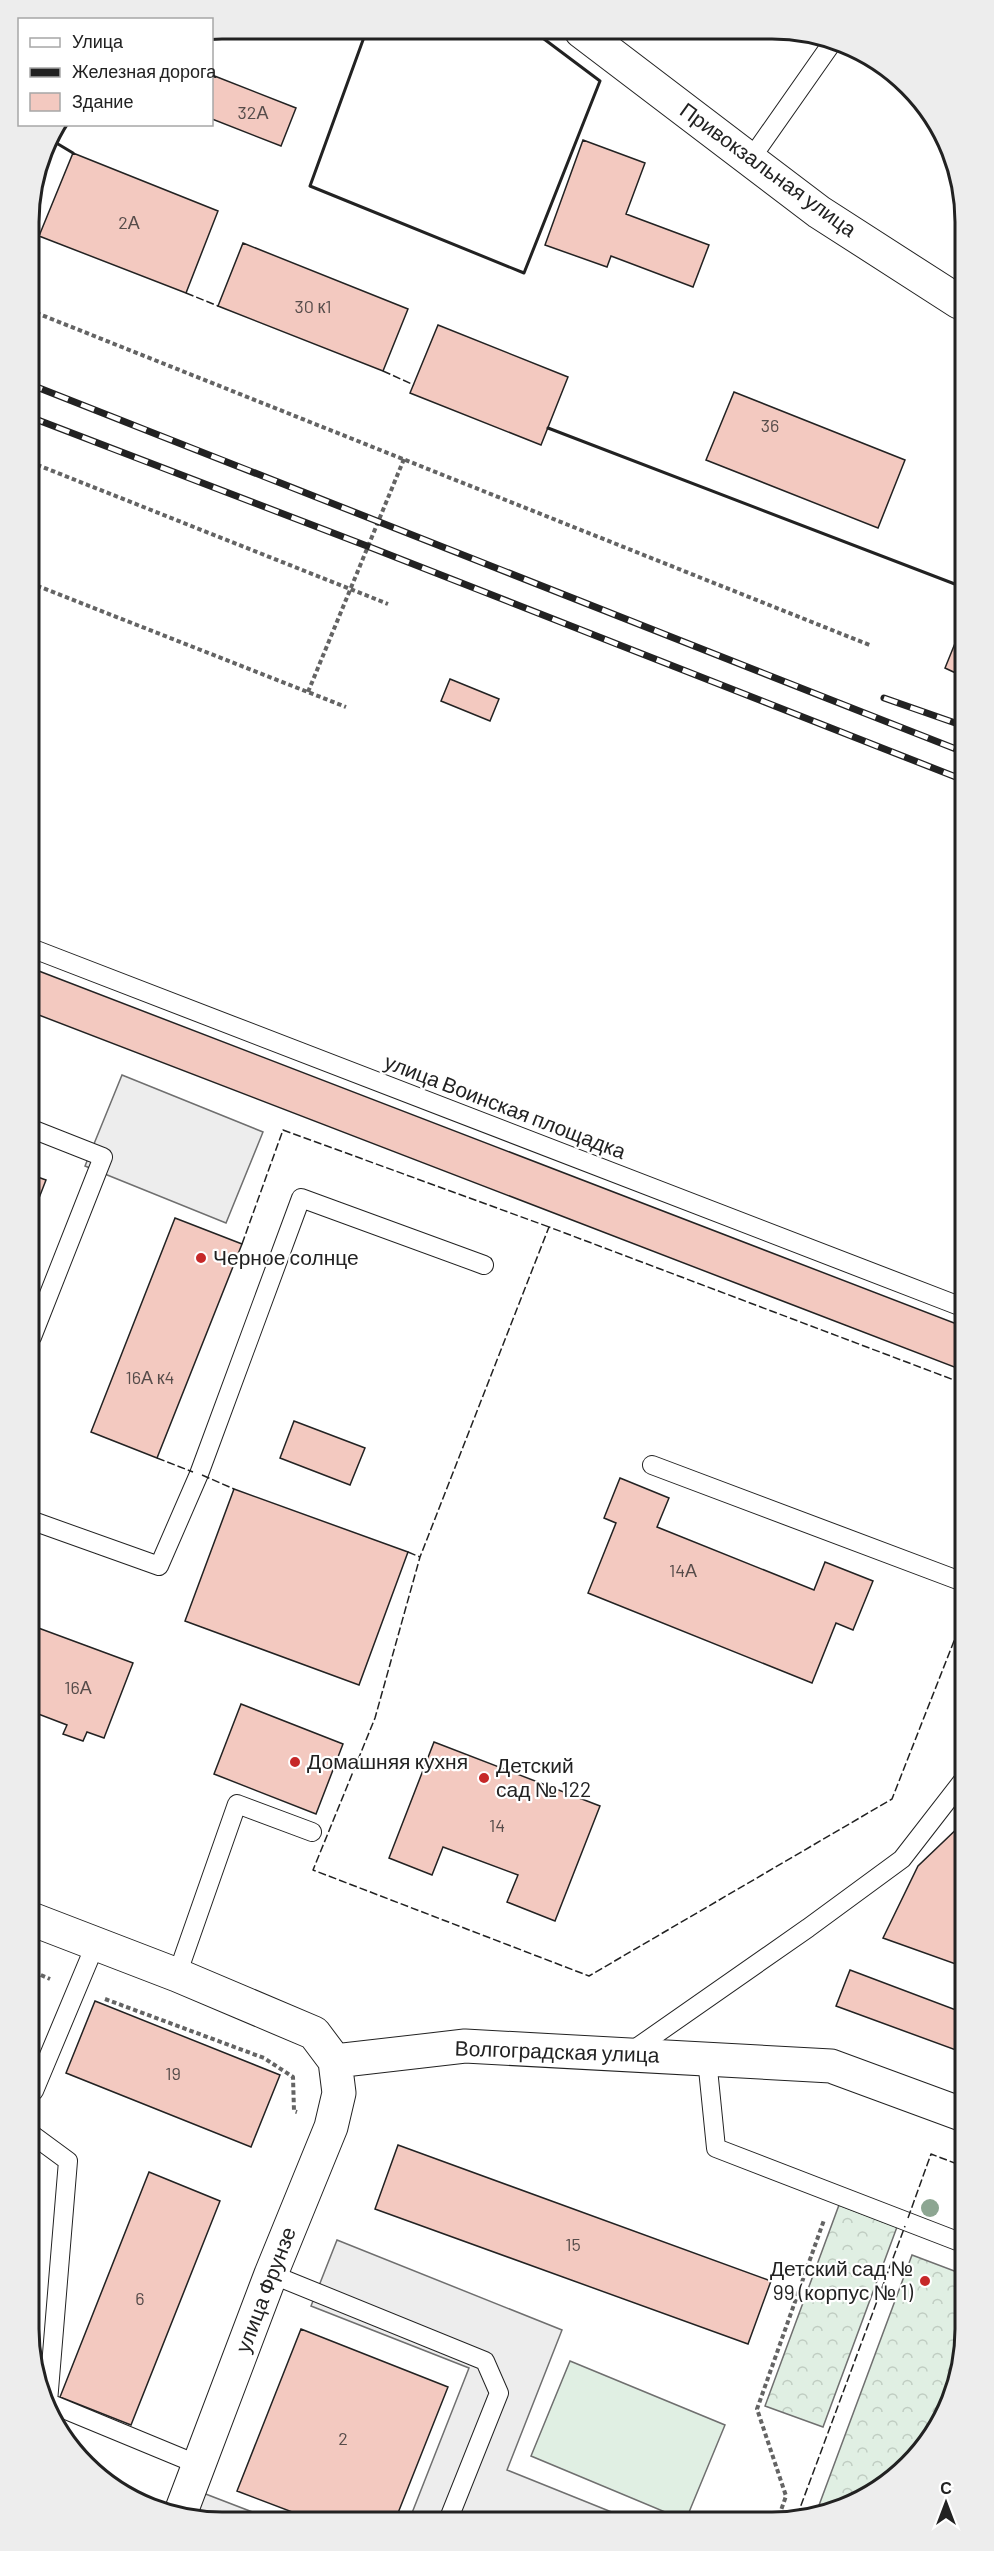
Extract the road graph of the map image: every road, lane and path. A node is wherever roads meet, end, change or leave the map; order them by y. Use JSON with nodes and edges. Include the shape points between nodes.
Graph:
{"nodes":[{"id":1,"x":591,"y":39,"type":"edge"},
{"id":2,"x":828,"y":48,"type":"edge"},
{"id":3,"x":750,"y":160,"type":"junction"},
{"id":4,"x":955,"y":299,"type":"edge"},
{"id":5,"x":39,"y":314,"type":"edge"},
{"id":6,"x":404,"y":459,"type":"junction"},
{"id":7,"x":39,"y":466,"type":"edge"},
{"id":8,"x":39,"y":587,"type":"edge"},
{"id":9,"x":351,"y":589,"type":"junction"},
{"id":10,"x":388,"y":604,"type":"dead end"},
{"id":11,"x":872,"y":646,"type":"dead end"},
{"id":12,"x":308,"y":692,"type":"junction"},
{"id":13,"x":346,"y":707,"type":"dead end"},
{"id":14,"x":39,"y":951,"type":"edge"},
{"id":15,"x":39,"y":1132,"type":"edge"},
{"id":16,"x":484,"y":1266,"type":"dead end"},
{"id":17,"x":955,"y":1304,"type":"edge"},
{"id":18,"x":39,"y":1319,"type":"edge"},
{"id":19,"x":652,"y":1465,"type":"dead end"},
{"id":20,"x":39,"y":1523,"type":"edge"},
{"id":21,"x":955,"y":1579,"type":"edge"},
{"id":22,"x":955,"y":1789,"type":"edge"},
{"id":23,"x":312,"y":1832,"type":"dead end"},
{"id":24,"x":39,"y":1922,"type":"edge"},
{"id":25,"x":96,"y":1943,"type":"junction"},
{"id":26,"x":39,"y":1974,"type":"edge"},
{"id":27,"x":177,"y":1975,"type":"junction"},
{"id":28,"x":77,"y":1989,"type":"junction"},
{"id":29,"x":629,"y":2053,"type":"junction"},
{"id":30,"x":707,"y":2059,"type":"junction"},
{"id":31,"x":334,"y":2061,"type":"junction"},
{"id":32,"x":39,"y":2079,"type":"edge"},
{"id":33,"x":955,"y":2112,"type":"edge"},
{"id":34,"x":331,"y":2127,"type":"junction"},
{"id":35,"x":39,"y":2140,"type":"edge"},
{"id":36,"x":834,"y":2194,"type":"junction"},
{"id":37,"x":955,"y":2240,"type":"edge"},
{"id":38,"x":271,"y":2274,"type":"junction"},
{"id":39,"x":50,"y":2390,"type":"edge"},
{"id":40,"x":56,"y":2405,"type":"edge"},
{"id":41,"x":199,"y":2465,"type":"junction"},
{"id":42,"x":183,"y":2507,"type":"edge"},
{"id":43,"x":781,"y":2511,"type":"edge"},
{"id":44,"x":452,"y":2512,"type":"edge"}],
"edges":[{"from":1,"to":3,"type":"street","name":"Привокзальная улица"},
{"from":2,"to":3,"type":"lane"},
{"from":3,"to":4,"type":"street","name":"Привокзальная улица","via":[[819,212]]},
{"from":5,"to":6,"type":"path"},
{"from":6,"to":9,"type":"path"},
{"from":6,"to":11,"type":"path"},
{"from":7,"to":9,"type":"path"},
{"from":8,"to":12,"type":"path"},
{"from":9,"to":10,"type":"path"},
{"from":9,"to":12,"type":"path"},
{"from":12,"to":13,"type":"path"},
{"from":14,"to":17,"type":"lane","name":"улица Воинская площадка"},
{"from":15,"to":18,"type":"lane","via":[[103,1157]]},
{"from":16,"to":20,"type":"lane","via":[[302,1198],[199,1474],[159,1566]]},
{"from":19,"to":21,"type":"lane"},
{"from":22,"to":29,"type":"lane","via":[[902,1859]]},
{"from":23,"to":27,"type":"lane","via":[[237,1804]]},
{"from":24,"to":25,"type":"street"},
{"from":25,"to":27,"type":"street"},
{"from":25,"to":28,"type":"lane"},
{"from":26,"to":28,"type":"path"},
{"from":27,"to":31,"type":"street","via":[[314,2033]]},
{"from":28,"to":32,"type":"lane"},
{"from":28,"to":34,"type":"path","via":[[264,2058],[293,2077],[294,2111]]},
{"from":29,"to":30,"type":"street","name":"Волгоградская улица"},
{"from":29,"to":31,"type":"street","name":"Волгоградская улица","via":[[465,2046]]},
{"from":30,"to":33,"type":"street","name":"Волгоградская улица","via":[[831,2066]]},
{"from":30,"to":36,"type":"lane","via":[[716,2148]]},
{"from":31,"to":34,"type":"street","name":"улица Фрунзе","via":[[339,2093]]},
{"from":34,"to":38,"type":"street","name":"улица Фрунзе"},
{"from":35,"to":39,"type":"lane","via":[[68,2161]]},
{"from":36,"to":37,"type":"lane"},
{"from":36,"to":43,"type":"path","via":[[757,2409],[786,2496]]},
{"from":38,"to":41,"type":"street","name":"улица Фрунзе"},
{"from":38,"to":44,"type":"lane","via":[[485,2361],[499,2393]]},
{"from":40,"to":41,"type":"lane"},
{"from":41,"to":42,"type":"street","name":"улица Фрунзе"}]}
